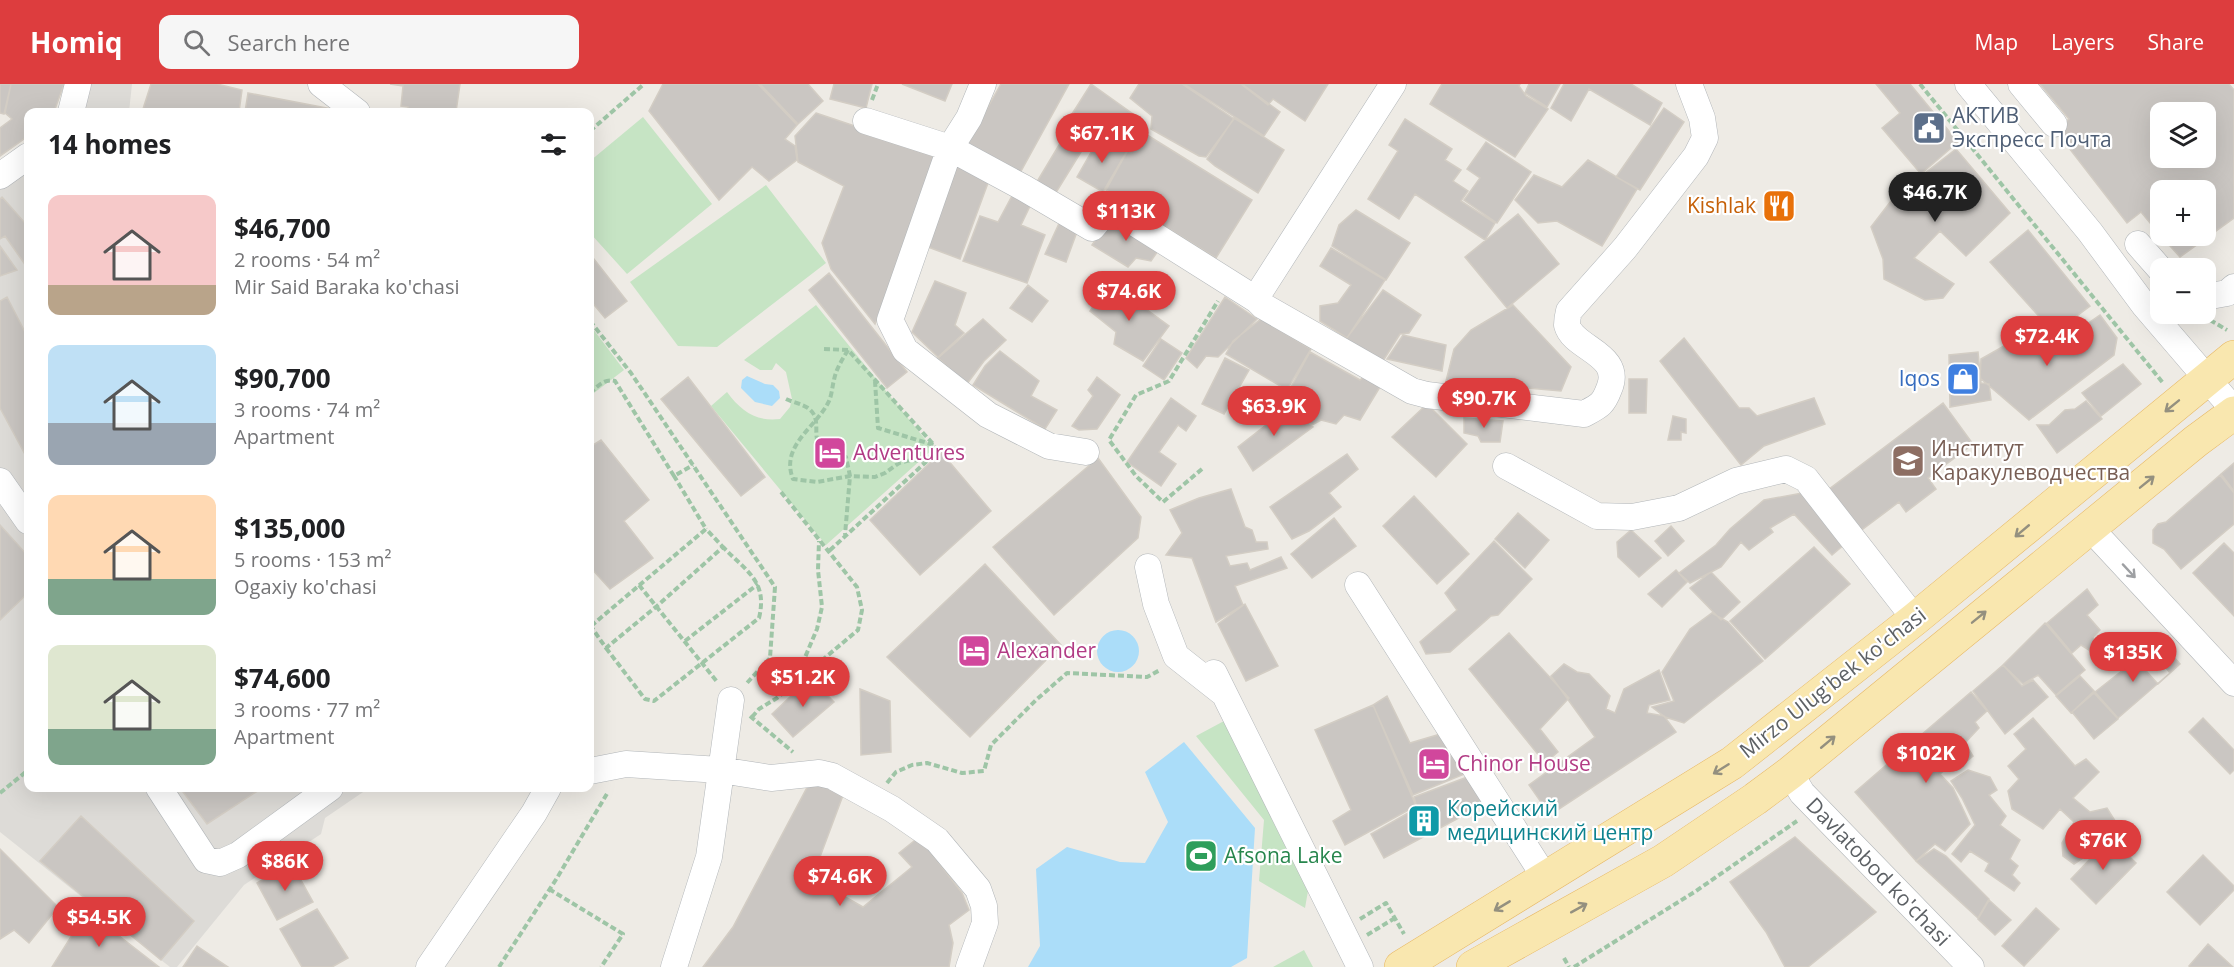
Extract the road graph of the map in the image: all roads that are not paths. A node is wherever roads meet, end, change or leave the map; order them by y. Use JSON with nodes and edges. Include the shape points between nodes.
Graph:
{"nodes":[{"id":1,"x":78,"y":84,"type":"edge"},
{"id":2,"x":321,"y":84,"type":"edge"},
{"id":3,"x":983,"y":84,"type":"edge"},
{"id":4,"x":1393,"y":84,"type":"edge"},
{"id":5,"x":1689,"y":84,"type":"edge"},
{"id":6,"x":2021,"y":84,"type":"edge"},
{"id":7,"x":1980,"y":88,"type":"edge"},
{"id":8,"x":73,"y":108,"type":"edge"},
{"id":9,"x":352,"y":108,"type":"edge"},
{"id":10,"x":866,"y":121,"type":"dead end"},
{"id":11,"x":2054,"y":124,"type":"dead end"},
{"id":12,"x":950,"y":148,"type":"junction"},
{"id":13,"x":24,"y":159,"type":"edge"},
{"id":14,"x":0,"y":176,"type":"edge"},
{"id":15,"x":2138,"y":244,"type":"dead end"},
{"id":16,"x":2150,"y":258,"type":"edge"},
{"id":17,"x":2234,"y":287,"type":"edge"},
{"id":18,"x":2150,"y":298,"type":"edge"},
{"id":19,"x":1257,"y":300,"type":"junction"},
{"id":20,"x":2216,"y":301,"type":"edge"},
{"id":21,"x":2168,"y":324,"type":"edge"},
{"id":22,"x":2231,"y":344,"type":"edge"},
{"id":23,"x":2206,"y":379,"type":"junction"},
{"id":24,"x":2234,"y":412,"type":"edge"},
{"id":25,"x":1086,"y":452,"type":"dead end"},
{"id":26,"x":1506,"y":466,"type":"dead end"},
{"id":27,"x":0,"y":481,"type":"edge"},
{"id":28,"x":24,"y":515,"type":"edge"},
{"id":29,"x":2090,"y":528,"type":"junction"},
{"id":30,"x":1148,"y":567,"type":"dead end"},
{"id":31,"x":1358,"y":585,"type":"dead end"},
{"id":32,"x":1915,"y":619,"type":"junction"},
{"id":33,"x":2234,"y":683,"type":"edge"},
{"id":34,"x":731,"y":700,"type":"road end"},
{"id":35,"x":594,"y":770,"type":"edge"},
{"id":36,"x":720,"y":770,"type":"junction"},
{"id":37,"x":1790,"y":773,"type":"junction"},
{"id":38,"x":162,"y":792,"type":"edge"},
{"id":39,"x":325,"y":792,"type":"edge"},
{"id":40,"x":546,"y":792,"type":"edge"},
{"id":41,"x":1546,"y":879,"type":"junction"},
{"id":42,"x":1403,"y":952,"type":"edge"},
{"id":43,"x":429,"y":967,"type":"edge"},
{"id":44,"x":674,"y":967,"type":"edge"},
{"id":45,"x":969,"y":967,"type":"edge"},
{"id":46,"x":1360,"y":967,"type":"edge"},
{"id":47,"x":1473,"y":967,"type":"edge"},
{"id":48,"x":1971,"y":967,"type":"edge"}],
"edges":[{"from":1,"to":8,"type":"street"},
{"from":2,"to":9,"type":"street"},
{"from":3,"to":12,"type":"street","via":[[969,118]]},
{"from":4,"to":19,"type":"street"},
{"from":5,"to":19,"type":"street","via":[[1705,138],[1696,156],[1625,248],[1569,311],[1570,332],[1609,365],[1613,380],[1604,403],[1584,414],[1413,391]]},
{"from":6,"to":11,"type":"street"},
{"from":7,"to":18,"type":"street","via":[[2090,232]]},
{"from":10,"to":12,"type":"street"},
{"from":12,"to":19,"type":"street","via":[[1092,228],[1111,206]]},
{"from":12,"to":25,"type":"street","via":[[890,320],[905,350],[988,416],[1049,446]]},
{"from":13,"to":14,"type":"street"},
{"from":15,"to":16,"type":"street"},
{"from":17,"to":20,"type":"street"},
{"from":21,"to":23,"type":"street"},
{"from":22,"to":23,"type":"main road","name":"Mirzo Ulug'bek ko'chasi"},
{"from":23,"to":24,"type":"street"},
{"from":23,"to":32,"type":"main road","name":"Mirzo Ulug'bek ko'chasi","one_way":true},
{"from":29,"to":24,"type":"main road","name":"Mirzo Ulug'bek ko'chasi","one_way":true},
{"from":26,"to":32,"type":"street","via":[[1597,516],[1632,517],[1680,508],[1736,481],[1786,469],[1806,479]]},
{"from":27,"to":28,"type":"street"},
{"from":29,"to":33,"type":"street","one_way":true},
{"from":37,"to":29,"type":"main road","name":"Mirzo Ulug'bek ko'chasi","one_way":true},
{"from":30,"to":46,"type":"street","via":[[1156,604],[1176,656],[1219,683],[1353,933]]},
{"from":31,"to":41,"type":"street"},
{"from":32,"to":41,"type":"main road","name":"Mirzo Ulug'bek ko'chasi","one_way":true,"via":[[1732,763]]},
{"from":34,"to":36,"type":"street"},
{"from":35,"to":36,"type":"street","via":[[626,764]]},
{"from":36,"to":44,"type":"street","via":[[709,857]]},
{"from":36,"to":45,"type":"street","via":[[771,778],[819,773],[832,776],[892,809],[937,840],[978,889],[984,906],[985,923]]},
{"from":47,"to":37,"type":"main road","name":"Mirzo Ulug'bek ko'chasi","one_way":true,"via":[[1663,861]]},
{"from":37,"to":48,"type":"street","name":"Davlatobod ko'chasi","via":[[1802,793]]},
{"from":38,"to":39,"type":"street","via":[[206,860],[220,863],[238,855]]},
{"from":40,"to":43,"type":"street"},
{"from":41,"to":42,"type":"main road","name":"Mirzo Ulug'bek ko'chasi","one_way":true}]}
